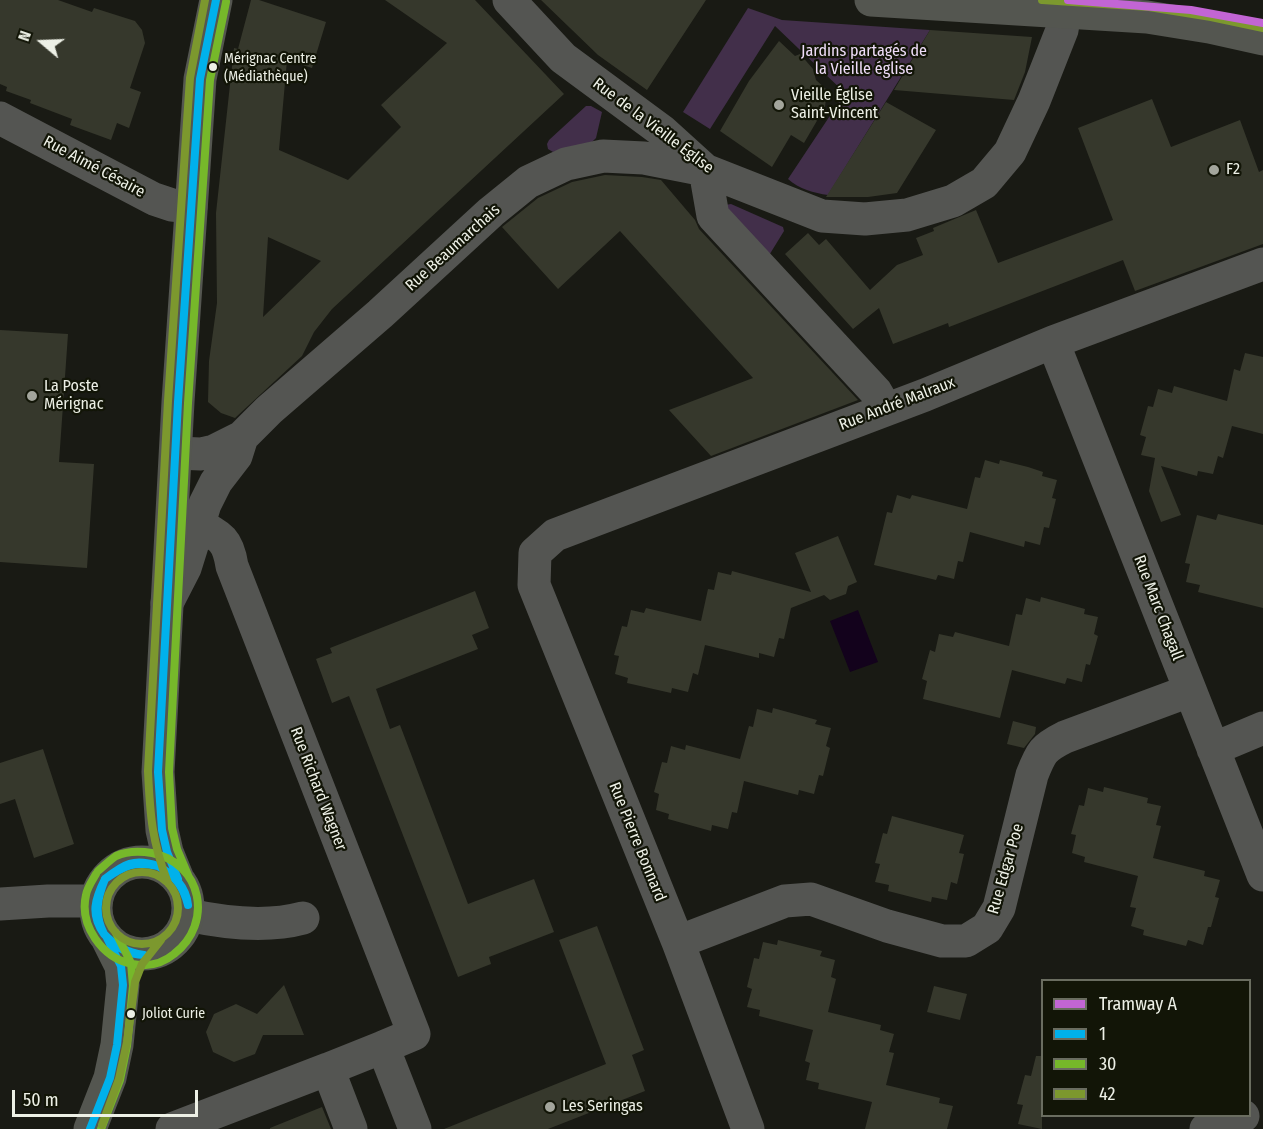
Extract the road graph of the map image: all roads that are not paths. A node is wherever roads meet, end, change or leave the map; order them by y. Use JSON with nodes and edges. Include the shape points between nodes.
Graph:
{"nodes":[{"id":1,"x":216,"y":0,"type":"edge"},
{"id":2,"x":509,"y":0,"type":"edge"},
{"id":3,"x":871,"y":0,"type":"edge"},
{"id":4,"x":1066,"y":7,"type":"edge"},
{"id":5,"x":1263,"y":39,"type":"edge"},
{"id":6,"x":0,"y":118,"type":"edge"},
{"id":7,"x":705,"y":170,"type":"junction"},
{"id":8,"x":191,"y":207,"type":"junction"},
{"id":9,"x":1263,"y":264,"type":"edge"},
{"id":10,"x":1053,"y":342,"type":"junction"},
{"id":11,"x":886,"y":409,"type":"junction"},
{"id":12,"x":242,"y":437,"type":"junction"},
{"id":13,"x":176,"y":453,"type":"junction"},
{"id":14,"x":198,"y":525,"type":"junction"},
{"id":15,"x":535,"y":553,"type":"joint"},
{"id":16,"x":167,"y":603,"type":"junction"},
{"id":17,"x":1189,"y":691,"type":"junction"},
{"id":18,"x":1263,"y":728,"type":"edge"},
{"id":19,"x":1213,"y":749,"type":"junction"},
{"id":20,"x":158,"y":772,"type":"junction"},
{"id":21,"x":114,"y":871,"type":"junction"},
{"id":22,"x":1263,"y":875,"type":"edge"},
{"id":23,"x":178,"y":879,"type":"junction"},
{"id":24,"x":96,"y":902,"type":"junction"},
{"id":25,"x":0,"y":904,"type":"edge"},
{"id":26,"x":188,"y":915,"type":"junction"},
{"id":27,"x":303,"y":918,"type":"dead end"},
{"id":28,"x":106,"y":938,"type":"junction"},
{"id":29,"x":678,"y":942,"type":"junction"},
{"id":30,"x":169,"y":946,"type":"junction"},
{"id":31,"x":383,"y":1047,"type":"junction"},
{"id":32,"x":328,"y":1069,"type":"junction"},
{"id":33,"x":1240,"y":1117,"type":"edge"},
{"id":34,"x":90,"y":1129,"type":"edge"},
{"id":35,"x":112,"y":1129,"type":"edge"},
{"id":36,"x":172,"y":1129,"type":"edge"},
{"id":37,"x":351,"y":1129,"type":"edge"},
{"id":38,"x":415,"y":1129,"type":"edge"},
{"id":39,"x":748,"y":1129,"type":"edge"},
{"id":40,"x":1206,"y":1129,"type":"edge"}],
"edges":[{"from":1,"to":8,"type":"main road","via":[[200,79]]},
{"from":2,"to":7,"type":"street","name":"Rue de la Vieille Église","via":[[563,58],[662,131]]},
{"from":3,"to":4,"type":"main road"},
{"from":4,"to":5,"type":"main road","via":[[1209,27]]},
{"from":4,"to":7,"type":"street","name":"Rue de la Vieille Église","via":[[1059,39],[1010,152],[984,183],[953,201],[907,216],[822,216]]},
{"from":6,"to":8,"type":"street","name":"Rue Aimé Césaire","via":[[154,199]]},
{"from":7,"to":11,"type":"street","via":[[713,216],[876,392]]},
{"from":7,"to":12,"type":"street","name":"Rue Beaumarchais","via":[[644,158],[603,156],[566,164],[528,182]]},
{"from":8,"to":13,"type":"main road"},
{"from":9,"to":10,"type":"street","name":"Rue André Malraux"},
{"from":10,"to":11,"type":"street","name":"Rue André Malraux"},
{"from":10,"to":17,"type":"street","name":"Rue Marc Chagall"},
{"from":11,"to":15,"type":"street","name":"Rue André Malraux","via":[[555,535]]},
{"from":12,"to":13,"type":"street","name":"Rue Beaumarchais","via":[[214,451]]},
{"from":12,"to":14,"type":"street","name":"Rue Beaumarchais","via":[[236,456],[208,496]]},
{"from":13,"to":16,"type":"main road"},
{"from":14,"to":16,"type":"street","name":"Rue Beaumarchais","via":[[185,568]]},
{"from":14,"to":31,"type":"street","name":"Rue Richard Wagner","via":[[216,534],[229,548],[232,566],[414,1034]]},
{"from":15,"to":29,"type":"street","name":"Rue Pierre Bonnard","via":[[534,585]]},
{"from":16,"to":20,"type":"main road"},
{"from":17,"to":19,"type":"street","name":"Rue Marc Chagall"},
{"from":17,"to":29,"type":"street","name":"Rue Edgar Poe","via":[[1065,737],[1040,755],[999,908],[987,928],[966,941],[942,941],[811,899],[785,901]]},
{"from":18,"to":19,"type":"street"},
{"from":19,"to":22,"type":"street","name":"Rue Marc Chagall"},
{"from":20,"to":21,"type":"main road","via":[[143,825]]},
{"from":20,"to":23,"type":"main road","via":[[162,830]]},
{"from":21,"to":23,"type":"main road","via":[[127,864],[155,863]]},
{"from":21,"to":24,"type":"main road","via":[[99,890]]},
{"from":23,"to":26,"type":"main road","via":[[186,896]]},
{"from":24,"to":25,"type":"street"},
{"from":24,"to":28,"type":"main road","via":[[99,927]]},
{"from":26,"to":27,"type":"street","via":[[218,921],[284,924]]},
{"from":26,"to":30,"type":"main road"},
{"from":28,"to":30,"type":"main road","via":[[129,953],[157,952]]},
{"from":28,"to":34,"type":"main road","via":[[121,966],[123,985],[110,1078]]},
{"from":29,"to":39,"type":"street","name":"Rue Pierre Bonnard"},
{"from":30,"to":35,"type":"main road","via":[[145,985],[129,1082]]},
{"from":31,"to":32,"type":"street","name":"Rue Richard Wagner"},
{"from":31,"to":38,"type":"street"},
{"from":32,"to":36,"type":"street","name":"Rue Richard Wagner"},
{"from":32,"to":37,"type":"street"},
{"from":33,"to":40,"type":"street"}]}
